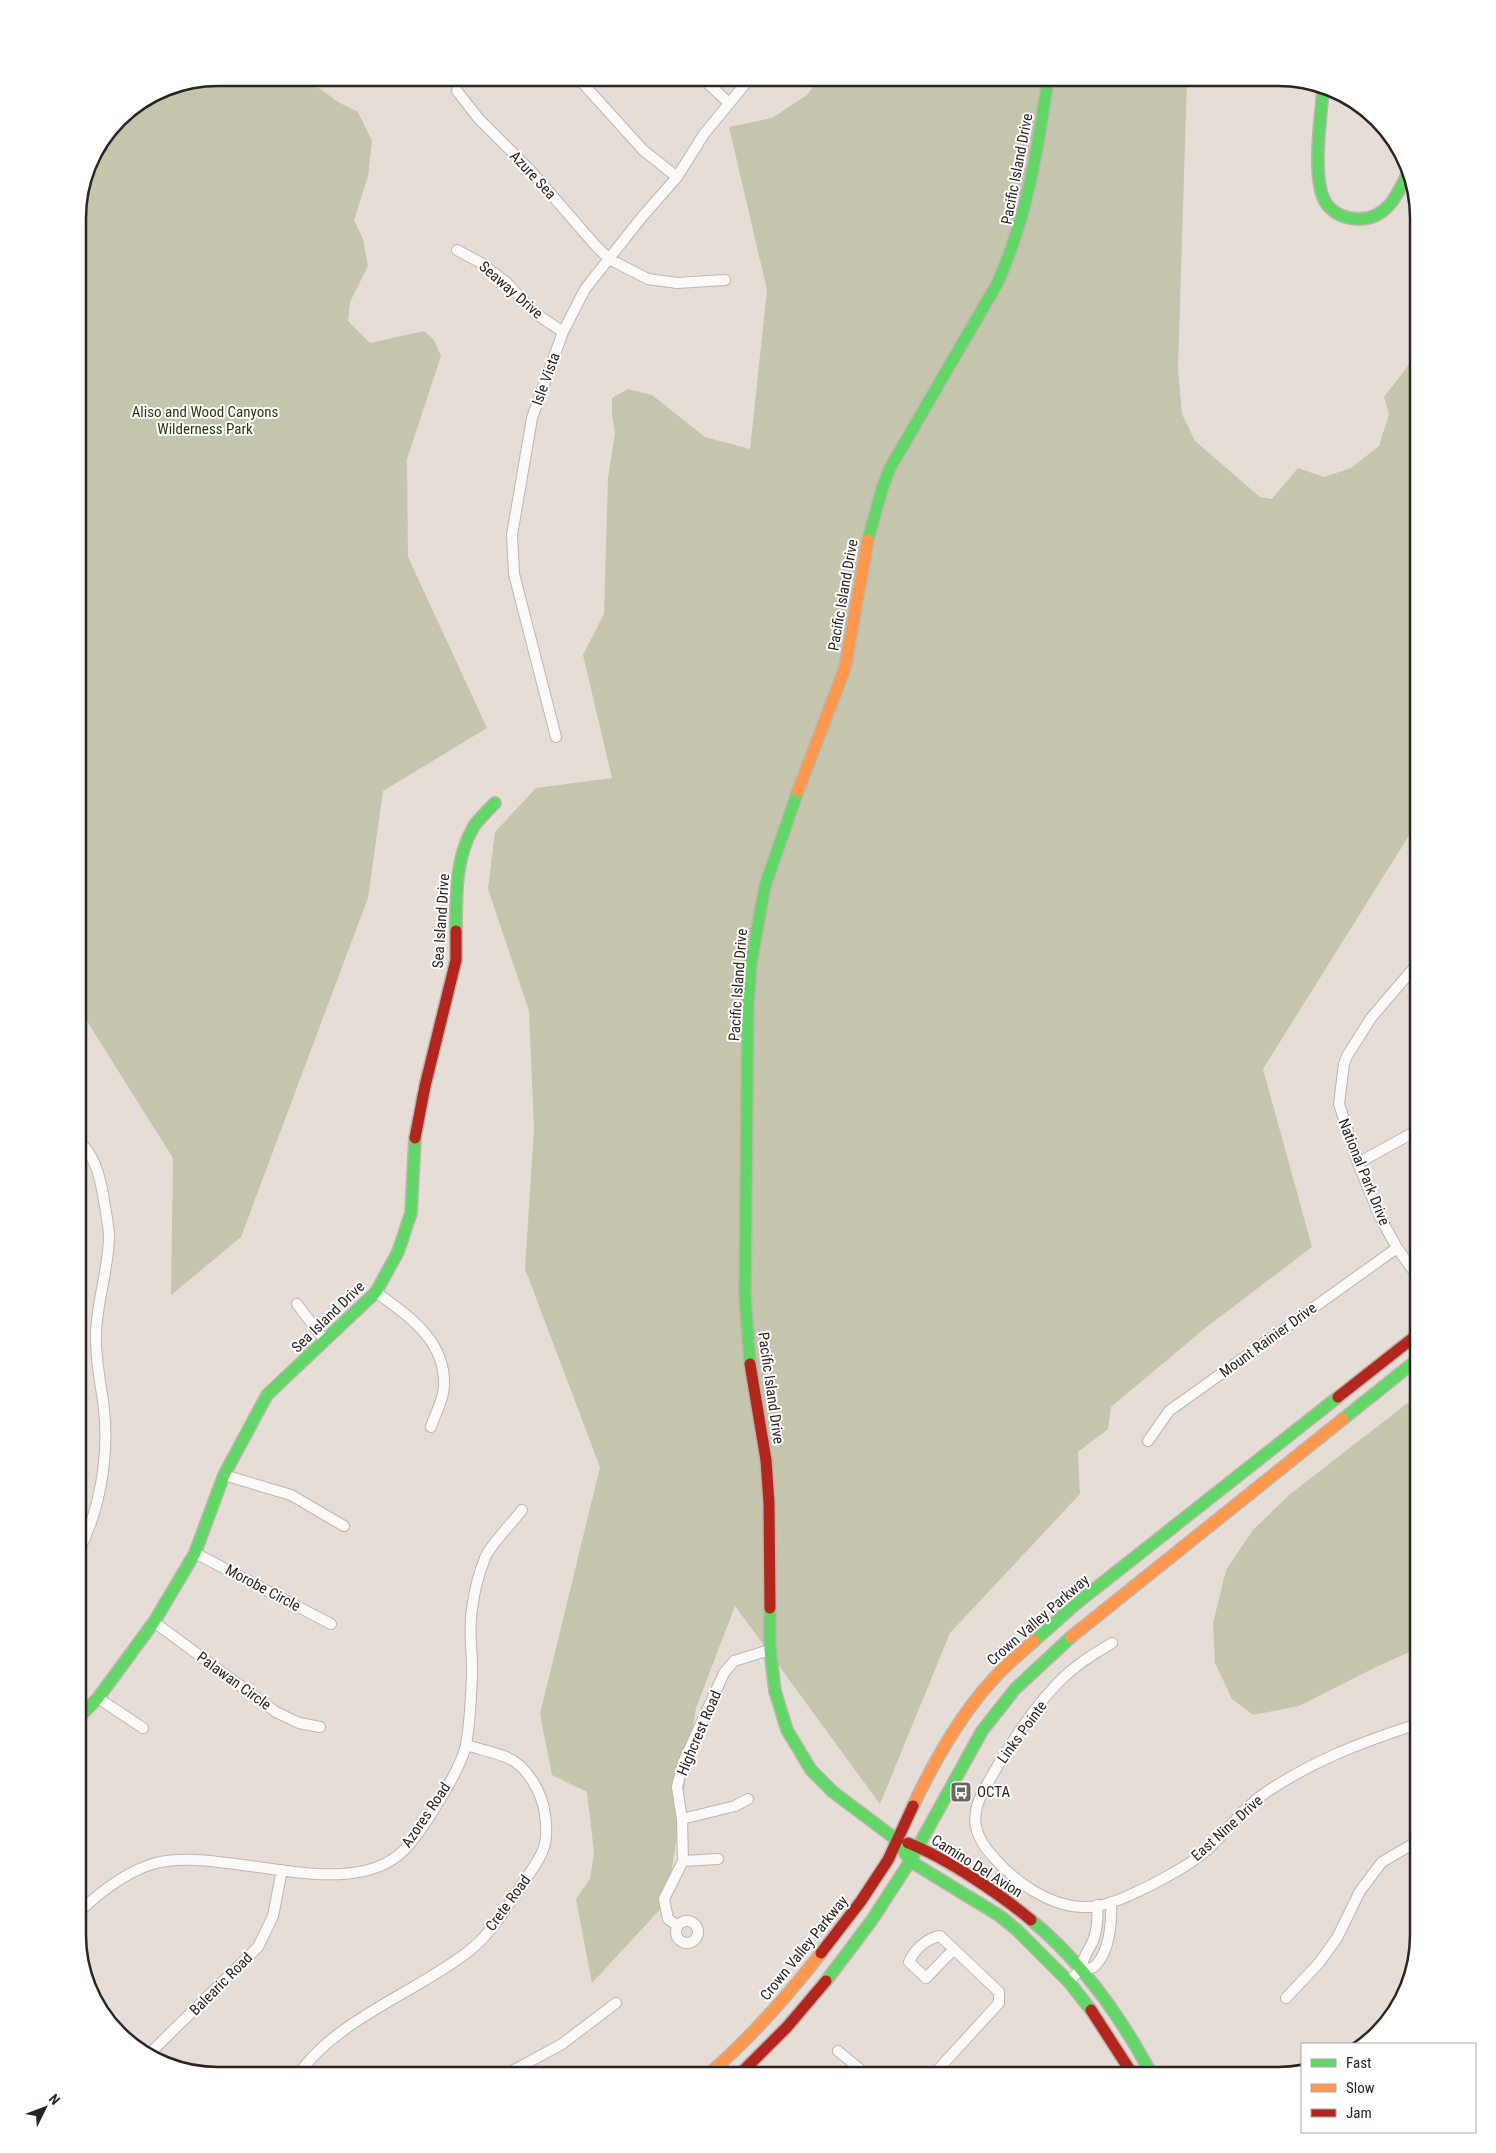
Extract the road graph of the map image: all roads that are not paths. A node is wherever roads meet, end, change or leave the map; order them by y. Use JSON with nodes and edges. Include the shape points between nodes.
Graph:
{"nodes":[{"id":1,"x":586,"y":86,"type":"edge"},
{"id":2,"x":711,"y":86,"type":"edge"},
{"id":3,"x":743,"y":86,"type":"edge"},
{"id":4,"x":1047,"y":87,"type":"edge"},
{"id":5,"x":457,"y":91,"type":"dead end"},
{"id":6,"x":1323,"y":94,"type":"edge"},
{"id":7,"x":728,"y":103,"type":"junction"},
{"id":8,"x":677,"y":177,"type":"junction"},
{"id":9,"x":1404,"y":180,"type":"edge"},
{"id":10,"x":457,"y":250,"type":"dead end"},
{"id":11,"x":609,"y":259,"type":"junction"},
{"id":12,"x":725,"y":280,"type":"dead end"},
{"id":13,"x":563,"y":332,"type":"junction"},
{"id":14,"x":556,"y":737,"type":"dead end"},
{"id":15,"x":495,"y":803,"type":"dead end"},
{"id":16,"x":1410,"y":972,"type":"edge"},
{"id":17,"x":1410,"y":1134,"type":"edge"},
{"id":18,"x":86,"y":1149,"type":"edge"},
{"id":19,"x":1358,"y":1163,"type":"junction"},
{"id":20,"x":1397,"y":1248,"type":"junction"},
{"id":21,"x":1410,"y":1266,"type":"edge"},
{"id":22,"x":376,"y":1292,"type":"junction"},
{"id":23,"x":297,"y":1304,"type":"dead end"},
{"id":24,"x":1410,"y":1340,"type":"edge"},
{"id":25,"x":325,"y":1341,"type":"junction"},
{"id":26,"x":1410,"y":1356,"type":"edge"},
{"id":27,"x":1410,"y":1366,"type":"edge"},
{"id":28,"x":1390,"y":1382,"type":"junction"},
{"id":29,"x":431,"y":1427,"type":"dead end"},
{"id":30,"x":1148,"y":1441,"type":"dead end"},
{"id":31,"x":224,"y":1475,"type":"junction"},
{"id":32,"x":522,"y":1510,"type":"dead end"},
{"id":33,"x":344,"y":1526,"type":"dead end"},
{"id":34,"x":86,"y":1534,"type":"edge"},
{"id":35,"x":195,"y":1553,"type":"junction"},
{"id":36,"x":154,"y":1622,"type":"junction"},
{"id":37,"x":331,"y":1624,"type":"dead end"},
{"id":38,"x":1112,"y":1643,"type":"dead end"},
{"id":39,"x":770,"y":1650,"type":"junction"},
{"id":40,"x":98,"y":1698,"type":"junction"},
{"id":41,"x":86,"y":1710,"type":"edge"},
{"id":42,"x":1410,"y":1727,"type":"edge"},
{"id":43,"x":143,"y":1728,"type":"dead end"},
{"id":44,"x":320,"y":1728,"type":"dead end"},
{"id":45,"x":466,"y":1745,"type":"junction"},
{"id":46,"x":748,"y":1799,"type":"dead end"},
{"id":47,"x":682,"y":1819,"type":"junction"},
{"id":48,"x":897,"y":1840,"type":"junction"},
{"id":49,"x":1410,"y":1846,"type":"edge"},
{"id":50,"x":918,"y":1847,"type":"junction"},
{"id":51,"x":718,"y":1859,"type":"dead end"},
{"id":52,"x":683,"y":1861,"type":"junction"},
{"id":53,"x":910,"y":1861,"type":"junction"},
{"id":54,"x":282,"y":1870,"type":"junction"},
{"id":55,"x":1111,"y":1902,"type":"junction"},
{"id":56,"x":1097,"y":1905,"type":"junction"},
{"id":57,"x":86,"y":1906,"type":"edge"},
{"id":58,"x":678,"y":1926,"type":"dead end"},
{"id":59,"x":1095,"y":1928,"type":"junction"},
{"id":60,"x":1110,"y":1930,"type":"junction"},
{"id":61,"x":954,"y":1949,"type":"junction"},
{"id":62,"x":1081,"y":1970,"type":"junction"},
{"id":63,"x":1069,"y":1982,"type":"junction"},
{"id":64,"x":1286,"y":1998,"type":"dead end"},
{"id":65,"x":616,"y":2003,"type":"dead end"},
{"id":66,"x":153,"y":2050,"type":"edge"},
{"id":67,"x":838,"y":2051,"type":"dead end"},
{"id":68,"x":304,"y":2066,"type":"edge"},
{"id":69,"x":521,"y":2066,"type":"edge"},
{"id":70,"x":717,"y":2066,"type":"edge"},
{"id":71,"x":748,"y":2067,"type":"edge"},
{"id":72,"x":857,"y":2067,"type":"edge"},
{"id":73,"x":941,"y":2067,"type":"edge"},
{"id":74,"x":1128,"y":2067,"type":"edge"},
{"id":75,"x":1147,"y":2067,"type":"edge"}],
"edges":[{"from":1,"to":8,"type":"street","via":[[643,150]]},
{"from":2,"to":7,"type":"street"},
{"from":3,"to":7,"type":"street","name":"Isle Vista"},
{"from":4,"to":39,"type":"main road","name":"Pacific Island Drive","via":[[1033,178],[1010,260],[890,468],[873,516],[845,668],[783,830],[758,917],[748,1006],[745,1295],[750,1362],[769,1494]]},
{"from":5,"to":11,"type":"street","name":"Azure Sea"},
{"from":6,"to":9,"type":"main road","via":[[1321,191],[1332,210],[1352,219],[1367,219],[1381,214],[1389,208]]},
{"from":7,"to":8,"type":"street","name":"Isle Vista"},
{"from":8,"to":11,"type":"street","name":"Isle Vista"},
{"from":10,"to":13,"type":"street","name":"Seaway Drive","via":[[506,282],[535,313]]},
{"from":11,"to":12,"type":"street","name":"Azure Sea","via":[[648,279],[677,284]]},
{"from":11,"to":13,"type":"street","name":"Isle Vista","via":[[585,289]]},
{"from":13,"to":14,"type":"street","name":"Isle Vista","via":[[532,418],[512,535],[514,574]]},
{"from":15,"to":22,"type":"main road","name":"Sea Island Drive","via":[[475,825],[461,854],[456,903],[456,960],[424,1086],[414,1146],[411,1213],[398,1252]]},
{"from":16,"to":19,"type":"street","name":"National Park Drive","via":[[1371,1018],[1344,1064],[1340,1109]]},
{"from":17,"to":19,"type":"street"},
{"from":18,"to":34,"type":"street","via":[[96,1166],[109,1236],[96,1335],[105,1422],[104,1451],[94,1516]]},
{"from":19,"to":20,"type":"street","name":"National Park Drive","via":[[1380,1217]]},
{"from":20,"to":21,"type":"street","name":"National Park Drive"},
{"from":20,"to":30,"type":"street","name":"Mount Rainier Drive","via":[[1169,1411]]},
{"from":22,"to":25,"type":"main road","name":"Sea Island Drive"},
{"from":22,"to":29,"type":"street","via":[[419,1324],[434,1345],[442,1365],[444,1387]]},
{"from":23,"to":25,"type":"street"},
{"from":24,"to":48,"type":"main road","name":"Crown Valley Parkway","via":[[1077,1603],[1002,1670],[975,1701],[947,1742]]},
{"from":25,"to":31,"type":"main road","name":"Sea Island Drive","via":[[267,1395]]},
{"from":26,"to":28,"type":"main road","via":[[1392,1369]]},
{"from":27,"to":28,"type":"main road"},
{"from":28,"to":50,"type":"main road","via":[[1068,1639],[1033,1671],[972,1745]]},
{"from":31,"to":33,"type":"street","via":[[291,1495]]},
{"from":31,"to":35,"type":"main road","name":"Sea Island Drive"},
{"from":32,"to":45,"type":"street","name":"Azores Road","via":[[485,1556],[472,1610],[472,1677]]},
{"from":35,"to":36,"type":"main road","name":"Sea Island Drive"},
{"from":35,"to":37,"type":"street","name":"Morobe Circle"},
{"from":36,"to":40,"type":"main road","name":"Sea Island Drive"},
{"from":36,"to":44,"type":"street","name":"Palawan Circle","via":[[276,1712]]},
{"from":38,"to":56,"type":"street","name":"Links Pointe","via":[[1076,1667],[1036,1711],[1006,1751],[977,1802],[974,1822],[984,1848],[1021,1882],[1062,1903],[1083,1907]]},
{"from":39,"to":47,"type":"street","name":"Highcrest Road","via":[[734,1661],[724,1673],[683,1763],[676,1786]]},
{"from":39,"to":48,"type":"main road","name":"Pacific Island Drive","via":[[775,1691],[788,1730],[811,1770],[833,1792]]},
{"from":40,"to":41,"type":"main road","name":"Sea Island Drive"},
{"from":40,"to":43,"type":"street"},
{"from":42,"to":55,"type":"street","name":"East Nine Drive","via":[[1306,1768],[1260,1796],[1194,1860],[1132,1895]]},
{"from":45,"to":54,"type":"street","name":"Azores Road","via":[[431,1814],[402,1852],[388,1862],[371,1871],[348,1875]]},
{"from":45,"to":68,"type":"street","name":"Crete Road","via":[[508,1757],[529,1775],[543,1799],[548,1835],[542,1855],[492,1929],[469,1951],[334,2037]]},
{"from":46,"to":47,"type":"street","via":[[735,1806]]},
{"from":47,"to":52,"type":"street","name":"Highcrest Road"},
{"from":48,"to":50,"type":"main road","name":"Camino Del Avion"},
{"from":48,"to":53,"type":"main road","name":"Camino Del Avion"},
{"from":48,"to":70,"type":"main road","name":"Crown Valley Parkway","via":[[861,1901],[817,1958],[760,2024]]},
{"from":49,"to":64,"type":"street","via":[[1382,1862],[1360,1891],[1337,1938],[1320,1963]]},
{"from":50,"to":53,"type":"main road"},
{"from":50,"to":62,"type":"main road","name":"Camino Del Avion","via":[[1021,1912]]},
{"from":51,"to":52,"type":"street"},
{"from":52,"to":58,"type":"street","name":"Highcrest Road","via":[[664,1899],[668,1919]]},
{"from":53,"to":63,"type":"main road","name":"Camino Del Avion","via":[[1000,1916]]},
{"from":53,"to":71,"type":"main road","via":[[858,1940],[821,1988]]},
{"from":54,"to":57,"type":"street","name":"Azores Road","via":[[183,1859],[156,1863],[130,1873]]},
{"from":54,"to":66,"type":"street","name":"Balearic Road","via":[[273,1916],[258,1947]]},
{"from":55,"to":56,"type":"street","name":"Links Pointe"},
{"from":55,"to":60,"type":"street"},
{"from":56,"to":59,"type":"street"},
{"from":59,"to":60,"type":"street"},
{"from":59,"to":62,"type":"street","via":[[1093,1940],[1083,1956]]},
{"from":60,"to":62,"type":"street","via":[[1096,1964]]},
{"from":61,"to":61,"type":"street","via":[[926,1978],[909,1962],[931,1937],[940,1936]]},
{"from":61,"to":73,"type":"street","via":[[999,1992],[1000,1998],[999,2003]]},
{"from":62,"to":63,"type":"street"},
{"from":62,"to":75,"type":"main road","name":"Camino Del Avion","via":[[1123,2024]]},
{"from":63,"to":74,"type":"main road","name":"Camino Del Avion"},
{"from":65,"to":69,"type":"street","via":[[562,2044]]},
{"from":67,"to":72,"type":"street"}]}
